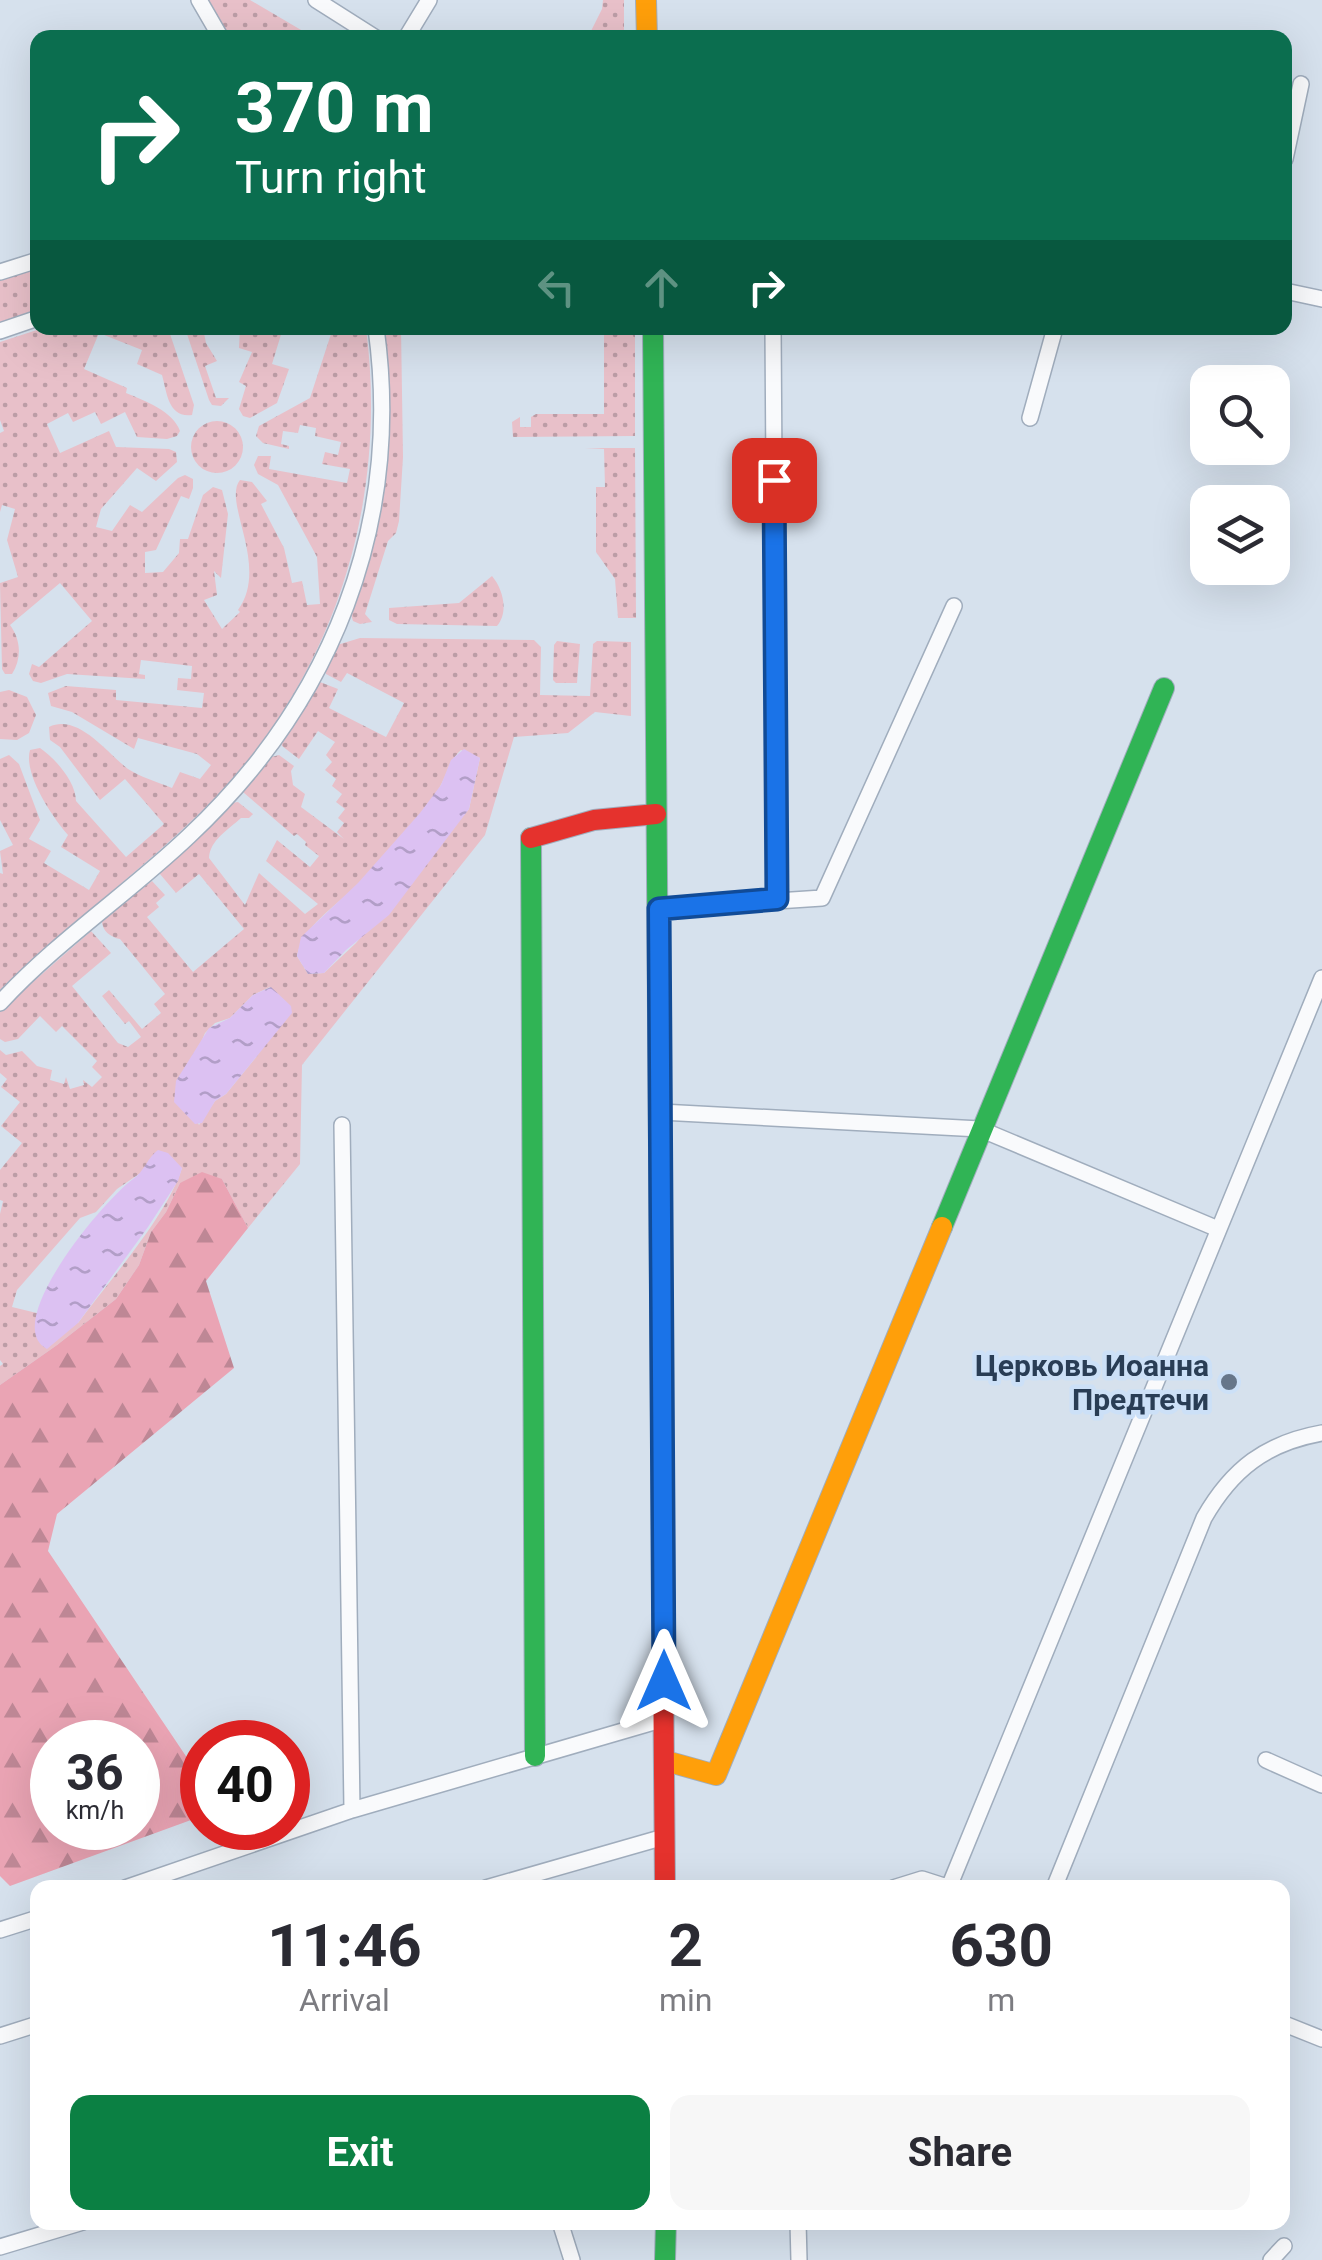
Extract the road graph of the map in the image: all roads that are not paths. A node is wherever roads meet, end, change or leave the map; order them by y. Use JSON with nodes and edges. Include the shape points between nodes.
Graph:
{"nodes":[{"id":1,"x":199,"y":0,"type":"edge"},
{"id":2,"x":316,"y":0,"type":"edge"},
{"id":3,"x":429,"y":0,"type":"edge"},
{"id":4,"x":646,"y":0,"type":"edge"},
{"id":5,"x":216,"y":30,"type":"edge"},
{"id":6,"x":363,"y":30,"type":"edge"},
{"id":7,"x":411,"y":30,"type":"edge"},
{"id":8,"x":648,"y":30,"type":"edge"},
{"id":9,"x":1301,"y":84,"type":"dead end"},
{"id":10,"x":1292,"y":126,"type":"edge"},
{"id":11,"x":30,"y":263,"type":"edge"},
{"id":12,"x":0,"y":272,"type":"edge"},
{"id":13,"x":1292,"y":292,"type":"edge"},
{"id":14,"x":1322,"y":298,"type":"edge"},
{"id":15,"x":30,"y":321,"type":"edge"},
{"id":16,"x":0,"y":330,"type":"edge"},
{"id":17,"x":376,"y":335,"type":"edge"},
{"id":18,"x":653,"y":335,"type":"edge"},
{"id":19,"x":773,"y":335,"type":"edge"},
{"id":20,"x":1053,"y":335,"type":"edge"},
{"id":21,"x":1030,"y":418,"type":"dead end"},
{"id":22,"x":954,"y":606,"type":"dead end"},
{"id":23,"x":1164,"y":688,"type":"dead end"},
{"id":24,"x":656,"y":814,"type":"junction"},
{"id":25,"x":777,"y":899,"type":"junction"},
{"id":26,"x":659,"y":909,"type":"junction"},
{"id":27,"x":1322,"y":978,"type":"edge"},
{"id":28,"x":0,"y":1003,"type":"edge"},
{"id":29,"x":661,"y":1112,"type":"junction"},
{"id":30,"x":342,"y":1125,"type":"dead end"},
{"id":31,"x":980,"y":1129,"type":"junction"},
{"id":32,"x":1218,"y":1229,"type":"junction"},
{"id":33,"x":1322,"y":1433,"type":"edge"},
{"id":34,"x":664,"y":1719,"type":"junction"},
{"id":35,"x":535,"y":1756,"type":"junction"},
{"id":36,"x":1266,"y":1760,"type":"dead end"},
{"id":37,"x":666,"y":1761,"type":"junction"},
{"id":38,"x":1322,"y":1785,"type":"edge"},
{"id":39,"x":352,"y":1810,"type":"junction"},
{"id":40,"x":664,"y":1837,"type":"junction"},
{"id":41,"x":149,"y":1880,"type":"edge"},
{"id":42,"x":514,"y":1880,"type":"edge"},
{"id":43,"x":665,"y":1880,"type":"edge"},
{"id":44,"x":953,"y":1880,"type":"edge"},
{"id":45,"x":1057,"y":1880,"type":"edge"},
{"id":46,"x":30,"y":1921,"type":"edge"},
{"id":47,"x":0,"y":1930,"type":"edge"},
{"id":48,"x":1290,"y":2026,"type":"edge"},
{"id":49,"x":30,"y":2027,"type":"edge"},
{"id":50,"x":0,"y":2036,"type":"edge"},
{"id":51,"x":1322,"y":2039,"type":"edge"},
{"id":52,"x":56,"y":2230,"type":"edge"},
{"id":53,"x":563,"y":2230,"type":"edge"},
{"id":54,"x":666,"y":2230,"type":"edge"},
{"id":55,"x":798,"y":2230,"type":"edge"},
{"id":56,"x":1284,"y":2246,"type":"dead end"},
{"id":57,"x":0,"y":2247,"type":"edge"},
{"id":58,"x":572,"y":2260,"type":"edge"},
{"id":59,"x":666,"y":2260,"type":"edge"},
{"id":60,"x":799,"y":2260,"type":"edge"},
{"id":61,"x":1271,"y":2260,"type":"edge"}],
"edges":[{"from":1,"to":5,"type":"street"},
{"from":2,"to":6,"type":"street"},
{"from":3,"to":7,"type":"street"},
{"from":4,"to":8,"type":"street"},
{"from":9,"to":10,"type":"street"},
{"from":11,"to":12,"type":"street"},
{"from":13,"to":14,"type":"street"},
{"from":15,"to":16,"type":"street"},
{"from":17,"to":28,"type":"street","via":[[381,408],[372,514],[340,624],[302,699],[212,814]]},
{"from":18,"to":24,"type":"street"},
{"from":19,"to":25,"type":"street"},
{"from":20,"to":21,"type":"street"},
{"from":22,"to":25,"type":"street","via":[[822,898]]},
{"from":23,"to":31,"type":"street"},
{"from":24,"to":26,"type":"street"},
{"from":24,"to":35,"type":"street","via":[[594,820],[531,838]]},
{"from":25,"to":26,"type":"street"},
{"from":26,"to":29,"type":"street"},
{"from":27,"to":32,"type":"street"},
{"from":29,"to":31,"type":"street"},
{"from":29,"to":34,"type":"street"},
{"from":30,"to":39,"type":"street"},
{"from":31,"to":32,"type":"street"},
{"from":31,"to":37,"type":"street","via":[[716,1775]]},
{"from":32,"to":44,"type":"street"},
{"from":33,"to":45,"type":"street","via":[[1263,1452],[1231,1477],[1204,1518]]},
{"from":34,"to":35,"type":"street"},
{"from":34,"to":37,"type":"street"},
{"from":35,"to":39,"type":"street"},
{"from":36,"to":38,"type":"street"},
{"from":37,"to":40,"type":"street"},
{"from":39,"to":41,"type":"street"},
{"from":40,"to":42,"type":"street"},
{"from":40,"to":43,"type":"street"},
{"from":46,"to":47,"type":"street"},
{"from":48,"to":51,"type":"street"},
{"from":49,"to":50,"type":"street"},
{"from":52,"to":57,"type":"street"},
{"from":53,"to":58,"type":"street"},
{"from":54,"to":59,"type":"street"},
{"from":55,"to":60,"type":"street"},
{"from":56,"to":61,"type":"street"}]}
